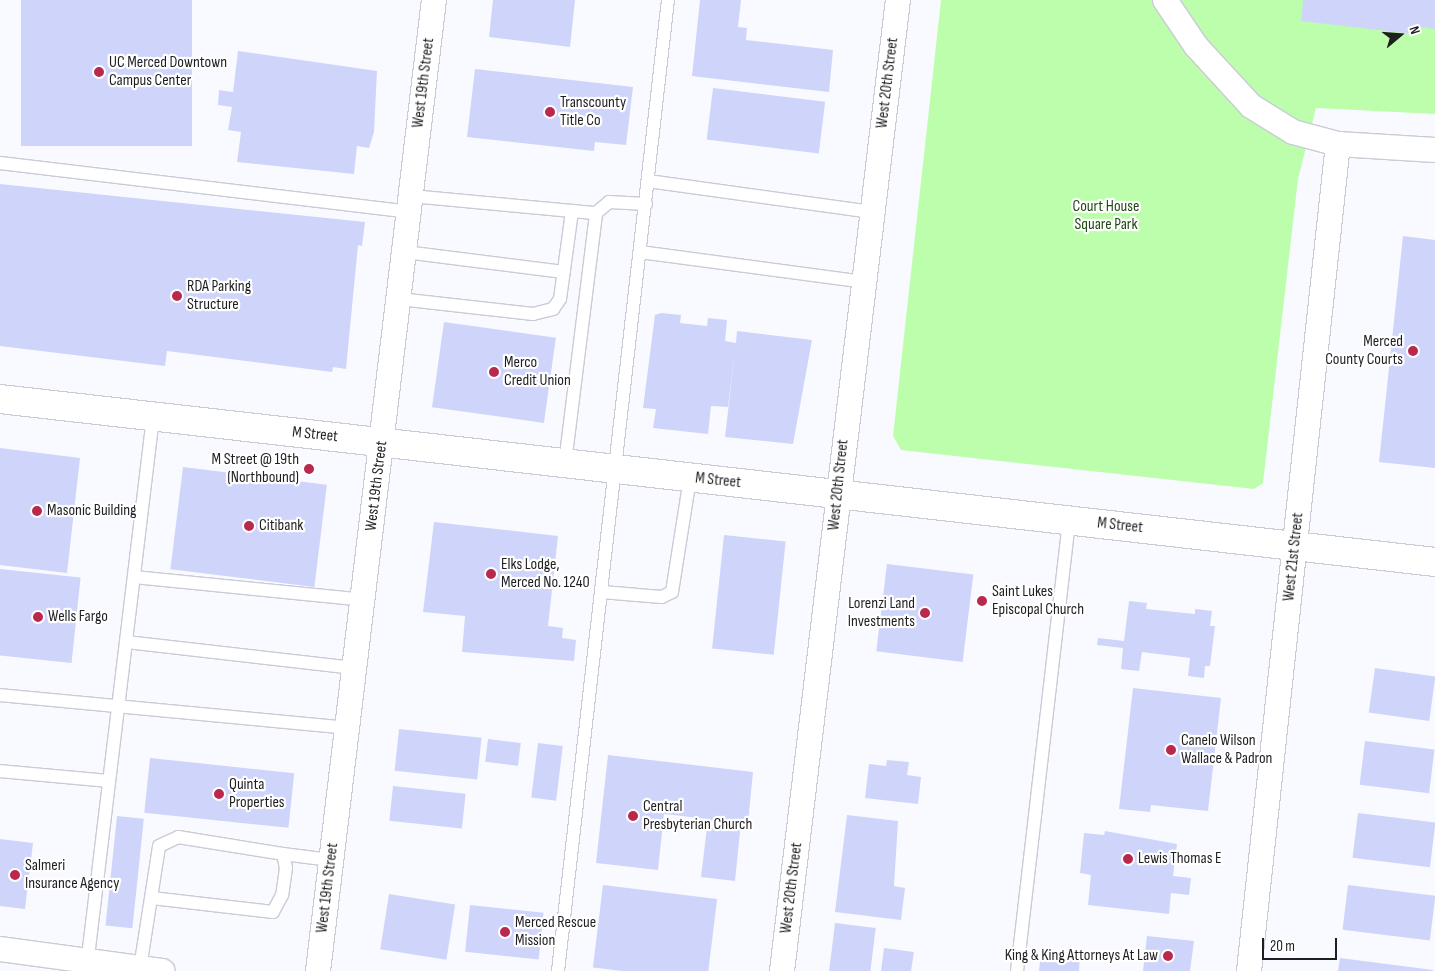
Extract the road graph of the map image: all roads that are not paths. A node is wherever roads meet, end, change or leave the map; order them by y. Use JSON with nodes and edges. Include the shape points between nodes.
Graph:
{"nodes":[{"id":1,"x":434,"y":0,"type":"edge"},
{"id":2,"x":668,"y":0,"type":"edge"},
{"id":3,"x":898,"y":0,"type":"edge"},
{"id":4,"x":1165,"y":0,"type":"edge"},
{"id":5,"x":1338,"y":144,"type":"junction"},
{"id":6,"x":1435,"y":150,"type":"edge"},
{"id":7,"x":0,"y":163,"type":"edge"},
{"id":8,"x":648,"y":181,"type":"junction"},
{"id":9,"x":410,"y":204,"type":"junction"},
{"id":10,"x":646,"y":204,"type":"junction"},
{"id":11,"x":572,"y":211,"type":"junction"},
{"id":12,"x":872,"y":212,"type":"junction"},
{"id":13,"x":596,"y":213,"type":"junction"},
{"id":14,"x":404,"y":252,"type":"junction"},
{"id":15,"x":640,"y":252,"type":"junction"},
{"id":16,"x":564,"y":272,"type":"junction"},
{"id":17,"x":864,"y":282,"type":"junction"},
{"id":18,"x":399,"y":299,"type":"junction"},
{"id":19,"x":0,"y":399,"type":"edge"},
{"id":20,"x":154,"y":417,"type":"junction"},
{"id":21,"x":383,"y":443,"type":"junction"},
{"id":22,"x":565,"y":463,"type":"junction"},
{"id":23,"x":616,"y":469,"type":"junction"},
{"id":24,"x":690,"y":478,"type":"junction"},
{"id":25,"x":839,"y":494,"type":"junction"},
{"id":26,"x":1069,"y":520,"type":"junction"},
{"id":27,"x":1296,"y":546,"type":"junction"},
{"id":28,"x":1435,"y":562,"type":"edge"},
{"id":29,"x":134,"y":577,"type":"junction"},
{"id":30,"x":602,"y":592,"type":"junction"},
{"id":31,"x":363,"y":600,"type":"junction"},
{"id":32,"x":126,"y":642,"type":"junction"},
{"id":33,"x":355,"y":668,"type":"junction"},
{"id":34,"x":0,"y":695,"type":"edge"},
{"id":35,"x":118,"y":708,"type":"junction"},
{"id":36,"x":348,"y":728,"type":"junction"},
{"id":37,"x":0,"y":772,"type":"edge"},
{"id":38,"x":109,"y":781,"type":"junction"},
{"id":39,"x":283,"y":854,"type":"junction"},
{"id":40,"x":331,"y":860,"type":"junction"},
{"id":41,"x":152,"y":898,"type":"junction"},
{"id":42,"x":0,"y":949,"type":"edge"},
{"id":43,"x":87,"y":966,"type":"edge"},
{"id":44,"x":152,"y":969,"type":"edge"},
{"id":45,"x":318,"y":971,"type":"edge"},
{"id":46,"x":558,"y":971,"type":"edge"},
{"id":47,"x":782,"y":971,"type":"edge"},
{"id":48,"x":1017,"y":971,"type":"edge"},
{"id":49,"x":1249,"y":971,"type":"edge"}],
"edges":[{"from":1,"to":9,"type":"street","name":"West 19th Street"},
{"from":2,"to":8,"type":"lane"},
{"from":3,"to":12,"type":"street","name":"West 20th Street"},
{"from":4,"to":5,"type":"street","via":[[1196,46],[1251,106],[1293,132]]},
{"from":5,"to":6,"type":"street"},
{"from":5,"to":27,"type":"street","name":"West 21st Street"},
{"from":7,"to":9,"type":"lane"},
{"from":8,"to":10,"type":"lane"},
{"from":8,"to":12,"type":"lane"},
{"from":9,"to":11,"type":"lane"},
{"from":9,"to":14,"type":"street","name":"West 19th Street"},
{"from":10,"to":13,"type":"lane","via":[[609,202]]},
{"from":10,"to":15,"type":"lane"},
{"from":11,"to":13,"type":"lane"},
{"from":11,"to":16,"type":"lane"},
{"from":12,"to":17,"type":"street","name":"West 20th Street"},
{"from":13,"to":22,"type":"lane"},
{"from":14,"to":16,"type":"lane"},
{"from":14,"to":18,"type":"street","name":"West 19th Street"},
{"from":15,"to":17,"type":"lane"},
{"from":15,"to":23,"type":"lane"},
{"from":16,"to":18,"type":"lane","via":[[560,299],[553,309],[533,314]]},
{"from":17,"to":25,"type":"street","name":"West 20th Street"},
{"from":18,"to":21,"type":"street","name":"West 19th Street"},
{"from":19,"to":20,"type":"street","name":"M Street"},
{"from":20,"to":21,"type":"street","name":"M Street"},
{"from":20,"to":29,"type":"lane"},
{"from":21,"to":22,"type":"street","name":"M Street"},
{"from":21,"to":31,"type":"street","name":"West 19th Street"},
{"from":22,"to":23,"type":"street","name":"M Street"},
{"from":23,"to":24,"type":"street","name":"M Street"},
{"from":23,"to":30,"type":"lane"},
{"from":24,"to":25,"type":"street","name":"M Street"},
{"from":24,"to":30,"type":"lane","via":[[672,592],[662,597]]},
{"from":25,"to":26,"type":"street","name":"M Street"},
{"from":25,"to":47,"type":"street","name":"West 20th Street"},
{"from":26,"to":27,"type":"street","name":"M Street"},
{"from":26,"to":48,"type":"lane"},
{"from":27,"to":28,"type":"street","name":"M Street"},
{"from":27,"to":49,"type":"street","name":"West 21st Street"},
{"from":29,"to":31,"type":"lane"},
{"from":29,"to":32,"type":"lane"},
{"from":30,"to":46,"type":"lane"},
{"from":31,"to":33,"type":"street","name":"West 19th Street"},
{"from":32,"to":33,"type":"lane"},
{"from":32,"to":35,"type":"lane"},
{"from":33,"to":36,"type":"street","name":"West 19th Street"},
{"from":34,"to":35,"type":"lane"},
{"from":35,"to":36,"type":"lane"},
{"from":35,"to":38,"type":"lane"},
{"from":36,"to":40,"type":"street","name":"West 19th Street"},
{"from":37,"to":38,"type":"lane"},
{"from":38,"to":43,"type":"lane"},
{"from":39,"to":40,"type":"lane"},
{"from":39,"to":41,"type":"lane","via":[[178,837],[159,846]]},
{"from":39,"to":41,"type":"lane","via":[[286,868],[282,895],[273,912]]},
{"from":40,"to":45,"type":"street","name":"West 19th Street"},
{"from":41,"to":44,"type":"lane"},
{"from":42,"to":43,"type":"street"},
{"from":43,"to":44,"type":"street"}]}
